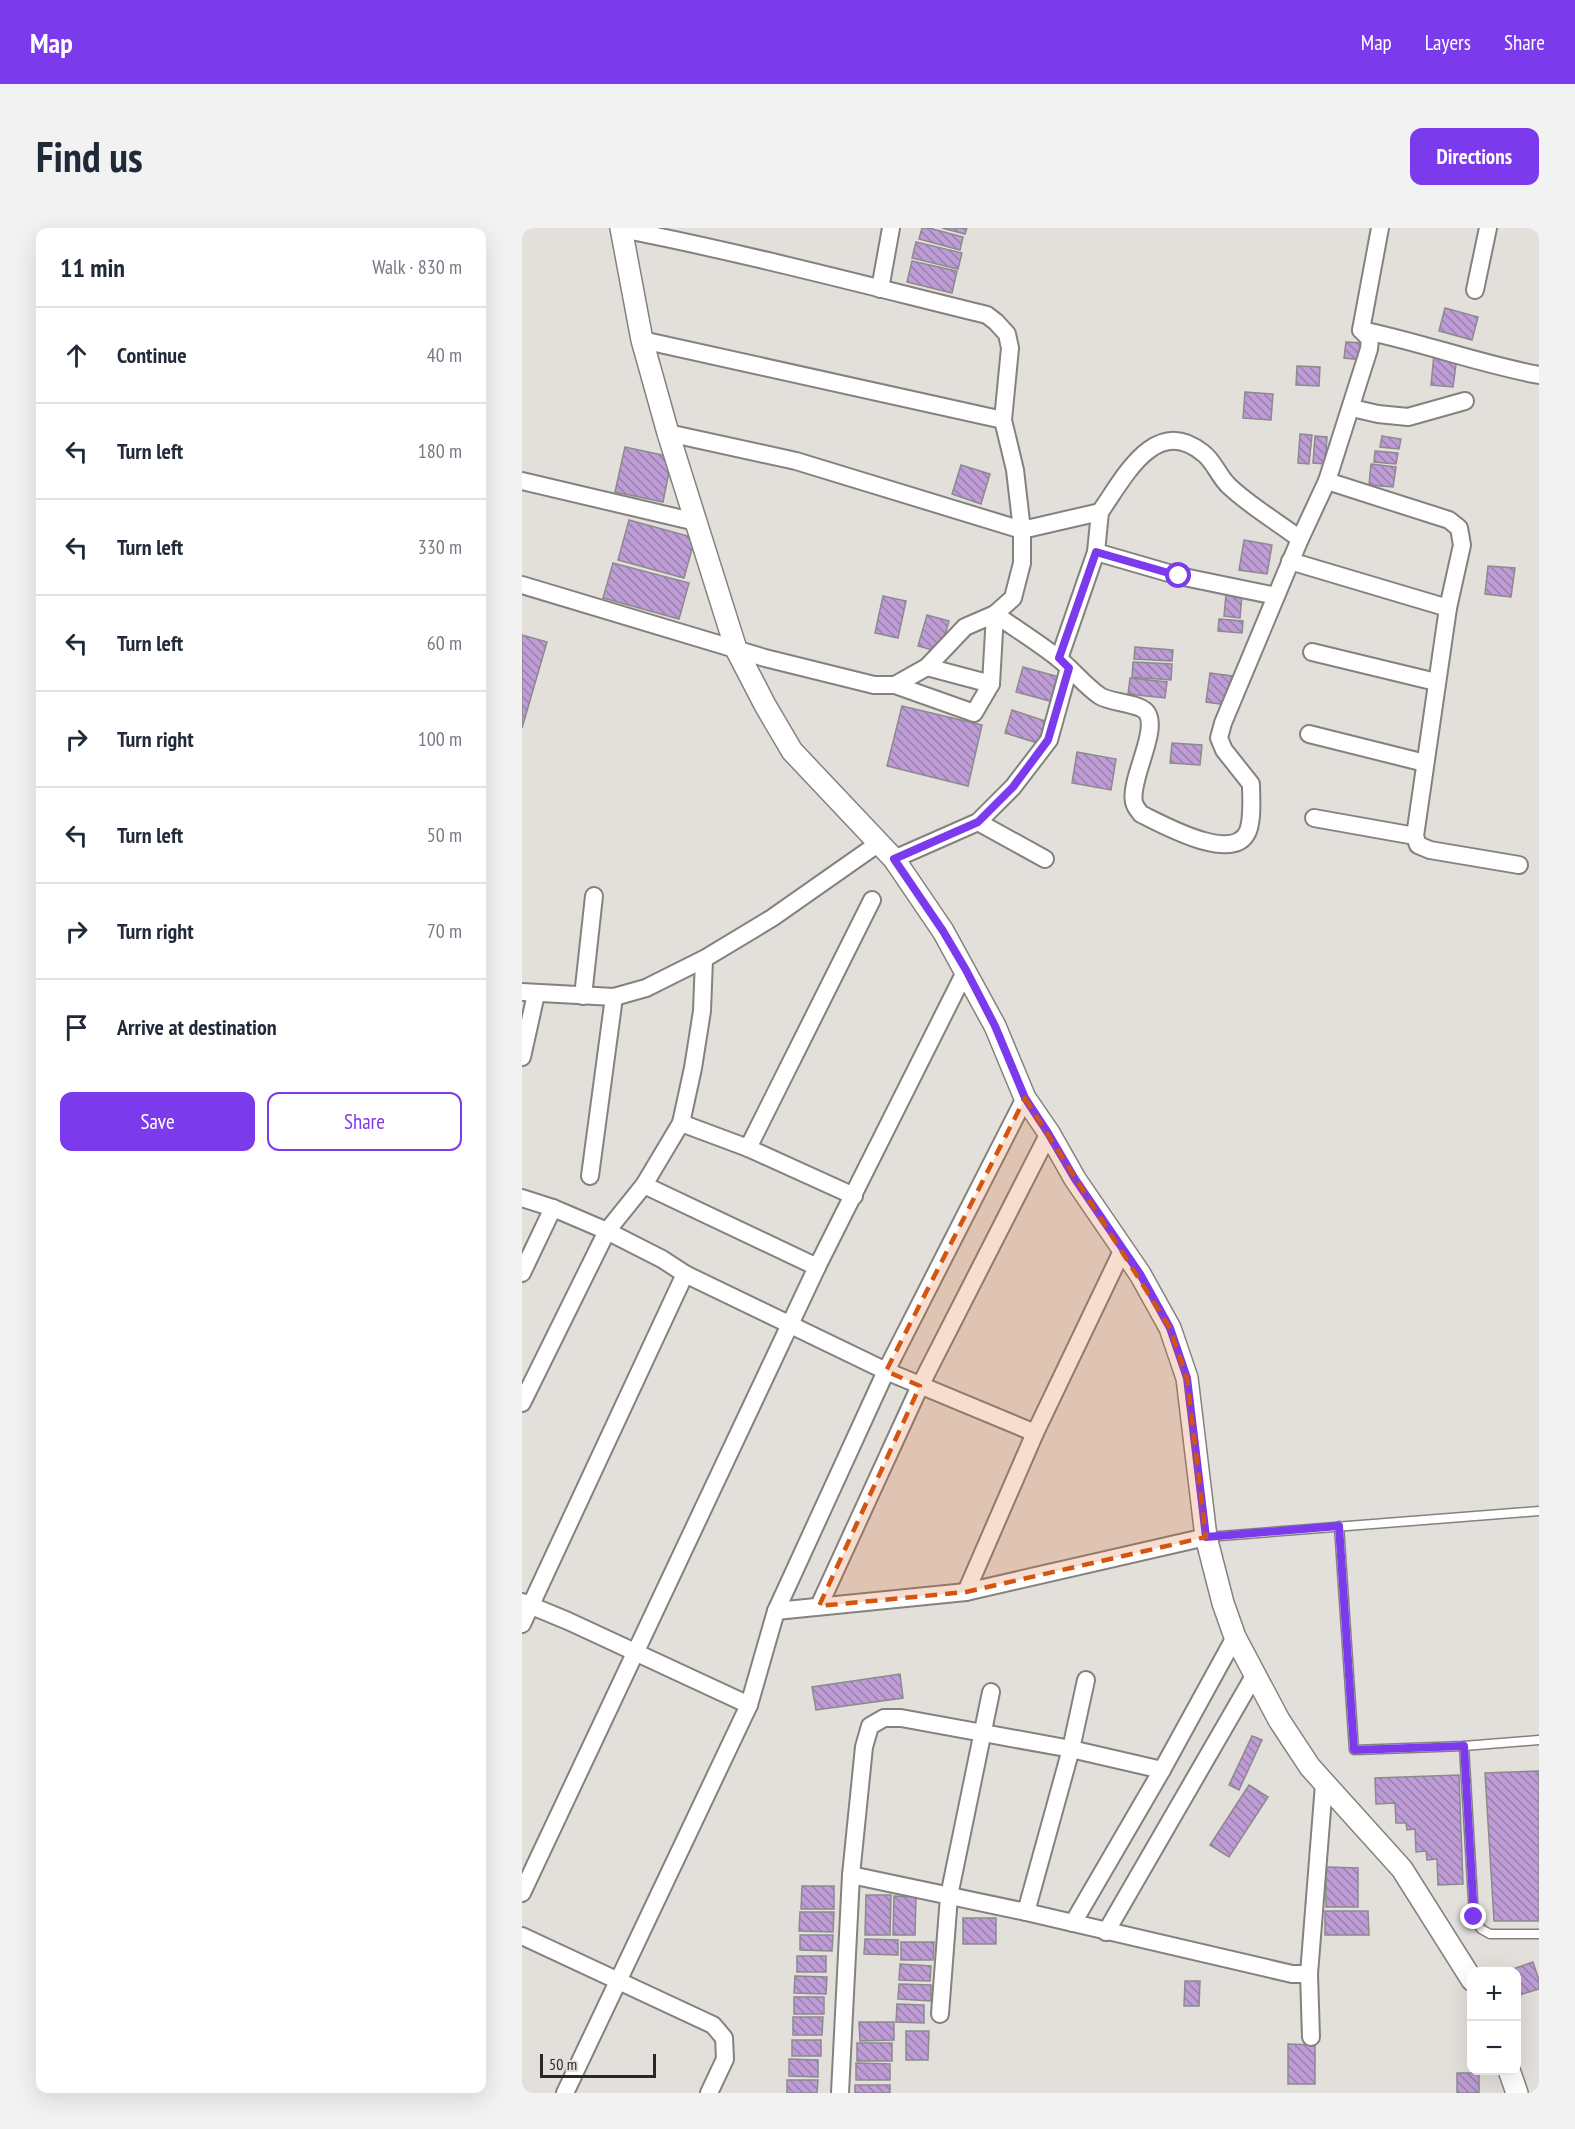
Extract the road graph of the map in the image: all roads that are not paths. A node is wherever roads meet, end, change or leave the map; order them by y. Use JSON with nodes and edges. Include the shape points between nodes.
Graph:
{"nodes":[{"id":1,"x":891,"y":228,"type":"edge"},
{"id":2,"x":1380,"y":228,"type":"edge"},
{"id":3,"x":1488,"y":228,"type":"edge"},
{"id":4,"x":621,"y":229,"type":"edge"},
{"id":5,"x":880,"y":289,"type":"junction"},
{"id":6,"x":1475,"y":290,"type":"dead end"},
{"id":7,"x":1361,"y":330,"type":"junction"},
{"id":8,"x":642,"y":340,"type":"junction"},
{"id":9,"x":1539,"y":375,"type":"edge"},
{"id":10,"x":1465,"y":401,"type":"dead end"},
{"id":11,"x":1352,"y":408,"type":"junction"},
{"id":12,"x":1003,"y":420,"type":"junction"},
{"id":13,"x":668,"y":434,"type":"junction"},
{"id":14,"x":522,"y":481,"type":"edge"},
{"id":15,"x":1327,"y":481,"type":"junction"},
{"id":16,"x":1100,"y":512,"type":"junction"},
{"id":17,"x":696,"y":522,"type":"junction"},
{"id":18,"x":1022,"y":530,"type":"junction"},
{"id":19,"x":1299,"y":539,"type":"junction"},
{"id":20,"x":1096,"y":552,"type":"junction"},
{"id":21,"x":1290,"y":561,"type":"junction"},
{"id":22,"x":522,"y":585,"type":"edge"},
{"id":23,"x":1276,"y":596,"type":"junction"},
{"id":24,"x":1448,"y":608,"type":"junction"},
{"id":25,"x":995,"y":614,"type":"junction"},
{"id":26,"x":736,"y":649,"type":"junction"},
{"id":27,"x":1312,"y":652,"type":"dead end"},
{"id":28,"x":1064,"y":663,"type":"junction"},
{"id":29,"x":927,"y":667,"type":"junction"},
{"id":30,"x":1436,"y":682,"type":"junction"},
{"id":31,"x":990,"y":684,"type":"junction"},
{"id":32,"x":895,"y":685,"type":"junction"},
{"id":33,"x":1309,"y":734,"type":"dead end"},
{"id":34,"x":1425,"y":763,"type":"junction"},
{"id":35,"x":1314,"y":818,"type":"dead end"},
{"id":36,"x":978,"y":822,"type":"junction"},
{"id":37,"x":1415,"y":836,"type":"junction"},
{"id":38,"x":879,"y":843,"type":"junction"},
{"id":39,"x":894,"y":859,"type":"junction"},
{"id":40,"x":1045,"y":859,"type":"dead end"},
{"id":41,"x":1518,"y":865,"type":"dead end"},
{"id":42,"x":594,"y":896,"type":"dead end"},
{"id":43,"x":872,"y":900,"type":"dead end"},
{"id":44,"x":704,"y":958,"type":"junction"},
{"id":45,"x":966,"y":970,"type":"junction"},
{"id":46,"x":529,"y":993,"type":"edge"},
{"id":47,"x":584,"y":996,"type":"junction"},
{"id":48,"x":614,"y":997,"type":"junction"},
{"id":49,"x":522,"y":1058,"type":"edge"},
{"id":50,"x":1025,"y":1098,"type":"junction"},
{"id":51,"x":681,"y":1123,"type":"junction"},
{"id":52,"x":1048,"y":1133,"type":"junction"},
{"id":53,"x":748,"y":1148,"type":"junction"},
{"id":54,"x":590,"y":1176,"type":"dead end"},
{"id":55,"x":644,"y":1185,"type":"junction"},
{"id":56,"x":854,"y":1196,"type":"junction"},
{"id":57,"x":522,"y":1198,"type":"edge"},
{"id":58,"x":553,"y":1208,"type":"junction"},
{"id":59,"x":607,"y":1231,"type":"junction"},
{"id":60,"x":1123,"y":1249,"type":"junction"},
{"id":61,"x":817,"y":1267,"type":"junction"},
{"id":62,"x":522,"y":1273,"type":"edge"},
{"id":63,"x":686,"y":1274,"type":"junction"},
{"id":64,"x":790,"y":1325,"type":"junction"},
{"id":65,"x":886,"y":1371,"type":"junction"},
{"id":66,"x":920,"y":1386,"type":"junction"},
{"id":67,"x":522,"y":1403,"type":"edge"},
{"id":68,"x":1035,"y":1433,"type":"junction"},
{"id":69,"x":1539,"y":1511,"type":"edge"},
{"id":70,"x":1339,"y":1526,"type":"junction"},
{"id":71,"x":1206,"y":1537,"type":"junction"},
{"id":72,"x":966,"y":1592,"type":"junction"},
{"id":73,"x":526,"y":1605,"type":"edge"},
{"id":74,"x":819,"y":1606,"type":"junction"},
{"id":75,"x":776,"y":1611,"type":"junction"},
{"id":76,"x":522,"y":1624,"type":"edge"},
{"id":77,"x":1235,"y":1637,"type":"junction"},
{"id":78,"x":637,"y":1653,"type":"junction"},
{"id":79,"x":1254,"y":1676,"type":"junction"},
{"id":80,"x":1086,"y":1680,"type":"dead end"},
{"id":81,"x":991,"y":1692,"type":"dead end"},
{"id":82,"x":749,"y":1705,"type":"junction"},
{"id":83,"x":983,"y":1732,"type":"junction"},
{"id":84,"x":1539,"y":1740,"type":"edge"},
{"id":85,"x":1464,"y":1746,"type":"junction"},
{"id":86,"x":1071,"y":1749,"type":"junction"},
{"id":87,"x":1162,"y":1770,"type":"junction"},
{"id":88,"x":1324,"y":1784,"type":"junction"},
{"id":89,"x":850,"y":1875,"type":"junction"},
{"id":90,"x":522,"y":1893,"type":"edge"},
{"id":91,"x":949,"y":1896,"type":"junction"},
{"id":92,"x":1026,"y":1912,"type":"junction"},
{"id":93,"x":1073,"y":1923,"type":"junction"},
{"id":94,"x":1106,"y":1932,"type":"junction"},
{"id":95,"x":1539,"y":1934,"type":"edge"},
{"id":96,"x":522,"y":1936,"type":"edge"},
{"id":97,"x":1467,"y":1972,"type":"edge"},
{"id":98,"x":1309,"y":1974,"type":"junction"},
{"id":99,"x":619,"y":1981,"type":"junction"},
{"id":100,"x":940,"y":2014,"type":"dead end"},
{"id":101,"x":1311,"y":2037,"type":"dead end"},
{"id":102,"x":1511,"y":2075,"type":"edge"},
{"id":103,"x":564,"y":2093,"type":"edge"},
{"id":104,"x":709,"y":2093,"type":"edge"},
{"id":105,"x":840,"y":2093,"type":"edge"},
{"id":106,"x":1517,"y":2093,"type":"edge"}],
"edges":[{"from":1,"to":5,"type":"street"},
{"from":2,"to":7,"type":"street"},
{"from":3,"to":6,"type":"street"},
{"from":4,"to":5,"type":"street"},
{"from":4,"to":8,"type":"street"},
{"from":5,"to":12,"type":"street","via":[[987,315],[996,322],[1007,334],[1010,348]]},
{"from":7,"to":9,"type":"street"},
{"from":7,"to":11,"type":"street","via":[[1370,339],[1369,349]]},
{"from":8,"to":12,"type":"street"},
{"from":8,"to":13,"type":"street"},
{"from":10,"to":11,"type":"street","via":[[1408,417]]},
{"from":11,"to":15,"type":"street"},
{"from":12,"to":18,"type":"street","via":[[1015,470]]},
{"from":13,"to":17,"type":"street"},
{"from":13,"to":18,"type":"street","via":[[796,461]]},
{"from":14,"to":17,"type":"street"},
{"from":15,"to":19,"type":"street"},
{"from":15,"to":24,"type":"street","via":[[1449,520],[1459,528],[1462,545]]},
{"from":16,"to":18,"type":"street"},
{"from":16,"to":19,"type":"street","via":[[1149,447],[1167,441],[1184,442],[1204,453],[1228,485]]},
{"from":16,"to":20,"type":"street"},
{"from":17,"to":26,"type":"street"},
{"from":18,"to":25,"type":"street","via":[[1022,563],[1013,598]]},
{"from":19,"to":21,"type":"street"},
{"from":20,"to":23,"type":"street","via":[[1179,576]]},
{"from":20,"to":28,"type":"street"},
{"from":21,"to":23,"type":"street"},
{"from":21,"to":24,"type":"street"},
{"from":22,"to":26,"type":"street"},
{"from":23,"to":28,"type":"street","via":[[1219,738],[1251,784],[1249,829],[1244,838],[1230,844],[1206,843],[1141,814],[1134,805],[1133,794],[1148,735],[1148,714],[1144,709],[1101,696]]},
{"from":24,"to":30,"type":"street"},
{"from":25,"to":28,"type":"street"},
{"from":25,"to":29,"type":"street","via":[[965,627]]},
{"from":25,"to":31,"type":"street"},
{"from":26,"to":32,"type":"street","via":[[847,679]]},
{"from":26,"to":38,"type":"street","via":[[792,751]]},
{"from":27,"to":30,"type":"street"},
{"from":28,"to":36,"type":"street","via":[[1046,745],[1013,787]]},
{"from":29,"to":31,"type":"street"},
{"from":29,"to":32,"type":"street"},
{"from":30,"to":34,"type":"street"},
{"from":31,"to":32,"type":"street","via":[[974,713]]},
{"from":33,"to":34,"type":"street"},
{"from":34,"to":37,"type":"street"},
{"from":35,"to":37,"type":"street"},
{"from":36,"to":39,"type":"street"},
{"from":36,"to":40,"type":"street"},
{"from":37,"to":41,"type":"street","via":[[1418,845],[1430,850]]},
{"from":38,"to":39,"type":"street"},
{"from":38,"to":44,"type":"street","via":[[772,918]]},
{"from":39,"to":45,"type":"street"},
{"from":42,"to":47,"type":"street"},
{"from":43,"to":53,"type":"street"},
{"from":44,"to":48,"type":"street","via":[[646,988]]},
{"from":44,"to":51,"type":"street","via":[[702,1011]]},
{"from":45,"to":50,"type":"street"},
{"from":45,"to":56,"type":"street"},
{"from":46,"to":47,"type":"street"},
{"from":46,"to":49,"type":"street"},
{"from":47,"to":48,"type":"street"},
{"from":48,"to":54,"type":"street"},
{"from":50,"to":52,"type":"street"},
{"from":50,"to":65,"type":"street"},
{"from":51,"to":53,"type":"street"},
{"from":51,"to":55,"type":"street"},
{"from":52,"to":60,"type":"street"},
{"from":52,"to":66,"type":"street"},
{"from":53,"to":56,"type":"street"},
{"from":55,"to":59,"type":"street"},
{"from":55,"to":61,"type":"street"},
{"from":56,"to":61,"type":"street"},
{"from":57,"to":58,"type":"street"},
{"from":58,"to":59,"type":"street"},
{"from":58,"to":62,"type":"street"},
{"from":59,"to":63,"type":"street"},
{"from":59,"to":67,"type":"street"},
{"from":60,"to":68,"type":"street"},
{"from":60,"to":71,"type":"street","via":[[1170,1328],[1187,1378]]},
{"from":61,"to":64,"type":"street"},
{"from":63,"to":64,"type":"street"},
{"from":63,"to":73,"type":"street"},
{"from":64,"to":65,"type":"street"},
{"from":64,"to":78,"type":"street"},
{"from":65,"to":66,"type":"street"},
{"from":65,"to":75,"type":"street"},
{"from":66,"to":68,"type":"street"},
{"from":66,"to":74,"type":"street"},
{"from":68,"to":72,"type":"street"},
{"from":69,"to":70,"type":"lane"},
{"from":70,"to":71,"type":"lane"},
{"from":70,"to":85,"type":"lane","via":[[1354,1750]]},
{"from":71,"to":72,"type":"street"},
{"from":71,"to":77,"type":"street"},
{"from":72,"to":74,"type":"street"},
{"from":73,"to":76,"type":"street"},
{"from":73,"to":78,"type":"street"},
{"from":74,"to":75,"type":"street"},
{"from":75,"to":82,"type":"street"},
{"from":77,"to":79,"type":"street"},
{"from":77,"to":87,"type":"street"},
{"from":78,"to":82,"type":"street"},
{"from":78,"to":90,"type":"street"},
{"from":79,"to":88,"type":"street"},
{"from":79,"to":94,"type":"street"},
{"from":80,"to":86,"type":"street"},
{"from":81,"to":83,"type":"street"},
{"from":82,"to":99,"type":"street"},
{"from":83,"to":86,"type":"street"},
{"from":83,"to":89,"type":"street","via":[[901,1718],[884,1718],[870,1726],[864,1747]]},
{"from":83,"to":91,"type":"street"},
{"from":84,"to":85,"type":"lane"},
{"from":85,"to":95,"type":"lane","via":[[1474,1917],[1481,1929],[1490,1934]]},
{"from":86,"to":87,"type":"street"},
{"from":86,"to":92,"type":"street"},
{"from":87,"to":93,"type":"street"},
{"from":88,"to":97,"type":"street","via":[[1402,1869]]},
{"from":88,"to":98,"type":"street"},
{"from":89,"to":91,"type":"street"},
{"from":89,"to":105,"type":"street"},
{"from":91,"to":92,"type":"street"},
{"from":91,"to":100,"type":"street"},
{"from":92,"to":93,"type":"street"},
{"from":93,"to":94,"type":"street"},
{"from":94,"to":98,"type":"street","via":[[1292,1974]]},
{"from":96,"to":99,"type":"street"},
{"from":98,"to":101,"type":"street"},
{"from":99,"to":103,"type":"street"},
{"from":99,"to":104,"type":"street","via":[[713,2025],[724,2038],[725,2059]]},
{"from":102,"to":106,"type":"street"}]}
